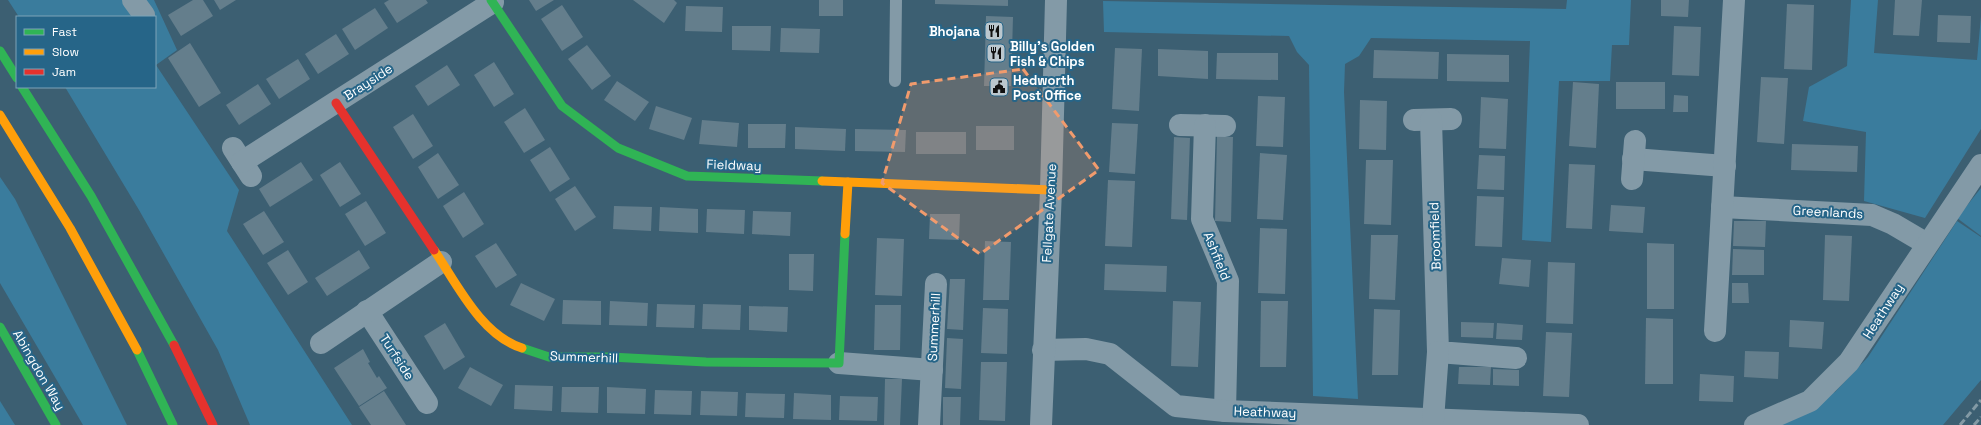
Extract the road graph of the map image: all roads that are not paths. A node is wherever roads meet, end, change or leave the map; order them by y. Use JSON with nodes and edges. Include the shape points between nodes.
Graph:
{"nodes":[{"id":1,"x":896,"y":0,"type":"edge"},
{"id":2,"x":1056,"y":0,"type":"edge"},
{"id":3,"x":1734,"y":0,"type":"edge"},
{"id":4,"x":492,"y":1,"type":"edge"},
{"id":5,"x":0,"y":51,"type":"edge"},
{"id":6,"x":16,"y":76,"type":"edge"},
{"id":7,"x":895,"y":81,"type":"dead end"},
{"id":8,"x":23,"y":88,"type":"edge"},
{"id":9,"x":336,"y":103,"type":"junction"},
{"id":10,"x":0,"y":115,"type":"edge"},
{"id":11,"x":1432,"y":120,"type":"dead end"},
{"id":12,"x":1180,"y":125,"type":"dead end"},
{"id":13,"x":1633,"y":160,"type":"dead end"},
{"id":14,"x":242,"y":162,"type":"dead end"},
{"id":15,"x":1981,"y":165,"type":"edge"},
{"id":16,"x":1724,"y":166,"type":"junction"},
{"id":17,"x":848,"y":182,"type":"junction"},
{"id":18,"x":1051,"y":190,"type":"junction"},
{"id":19,"x":1722,"y":207,"type":"junction"},
{"id":20,"x":1927,"y":244,"type":"junction"},
{"id":21,"x":442,"y":262,"type":"junction"},
{"id":22,"x":936,"y":284,"type":"dead end"},
{"id":23,"x":367,"y":312,"type":"junction"},
{"id":24,"x":1709,"y":318,"type":"dead end"},
{"id":25,"x":0,"y":327,"type":"edge"},
{"id":26,"x":321,"y":343,"type":"dead end"},
{"id":27,"x":1043,"y":350,"type":"junction"},
{"id":28,"x":1438,"y":352,"type":"junction"},
{"id":29,"x":1516,"y":358,"type":"dead end"},
{"id":30,"x":839,"y":363,"type":"junction"},
{"id":31,"x":932,"y":370,"type":"junction"},
{"id":32,"x":426,"y":403,"type":"dead end"},
{"id":33,"x":1225,"y":410,"type":"junction"},
{"id":34,"x":1433,"y":420,"type":"junction"},
{"id":35,"x":56,"y":425,"type":"edge"},
{"id":36,"x":173,"y":425,"type":"edge"},
{"id":37,"x":213,"y":425,"type":"edge"},
{"id":38,"x":929,"y":425,"type":"edge"},
{"id":39,"x":1041,"y":425,"type":"edge"},
{"id":40,"x":1578,"y":425,"type":"edge"},
{"id":41,"x":1755,"y":425,"type":"edge"}],
"edges":[{"from":1,"to":7,"type":"lane"},
{"from":2,"to":18,"type":"street","name":"Fellgate Avenue"},
{"from":3,"to":16,"type":"street"},
{"from":4,"to":9,"type":"street","name":"Brayside"},
{"from":4,"to":17,"type":"main road","name":"Fieldway","via":[[562,106],[618,148],[687,176]]},
{"from":5,"to":6,"type":"main road"},
{"from":8,"to":37,"type":"main road","via":[[91,196],[183,362]]},
{"from":9,"to":14,"type":"street","name":"Brayside"},
{"from":9,"to":21,"type":"main road","name":"Summerhill"},
{"from":10,"to":36,"type":"main road","via":[[99,279]]},
{"from":11,"to":28,"type":"street","name":"Broomfield"},
{"from":12,"to":33,"type":"street","name":"Ashfield","via":[[1215,126],[1202,219],[1228,281]]},
{"from":13,"to":16,"type":"street"},
{"from":15,"to":20,"type":"street","name":"Heathway"},
{"from":16,"to":19,"type":"street"},
{"from":17,"to":18,"type":"main road","name":"Fieldway"},
{"from":17,"to":30,"type":"main road"},
{"from":18,"to":27,"type":"street","name":"Fellgate Avenue"},
{"from":19,"to":20,"type":"street","name":"Greenlands","via":[[1872,215]]},
{"from":19,"to":24,"type":"street"},
{"from":20,"to":41,"type":"street","name":"Heathway","via":[[1849,362],[1810,400]]},
{"from":21,"to":23,"type":"street"},
{"from":21,"to":30,"type":"main road","name":"Summerhill","via":[[483,323],[515,346],[549,357]]},
{"from":22,"to":31,"type":"street","name":"Summerhill"},
{"from":23,"to":26,"type":"street"},
{"from":23,"to":32,"type":"street","name":"Turfside"},
{"from":25,"to":35,"type":"main road","name":"Abingdon Way"},
{"from":27,"to":33,"type":"street","name":"Heathway","via":[[1086,349],[1110,354],[1176,406]]},
{"from":27,"to":39,"type":"street","name":"Fellgate Avenue"},
{"from":28,"to":29,"type":"street"},
{"from":28,"to":34,"type":"street","name":"Broomfield"},
{"from":30,"to":31,"type":"street","name":"Summerhill"},
{"from":31,"to":38,"type":"street","name":"Summerhill"},
{"from":33,"to":34,"type":"street","name":"Heathway"},
{"from":34,"to":40,"type":"street","name":"Heathway"}]}
